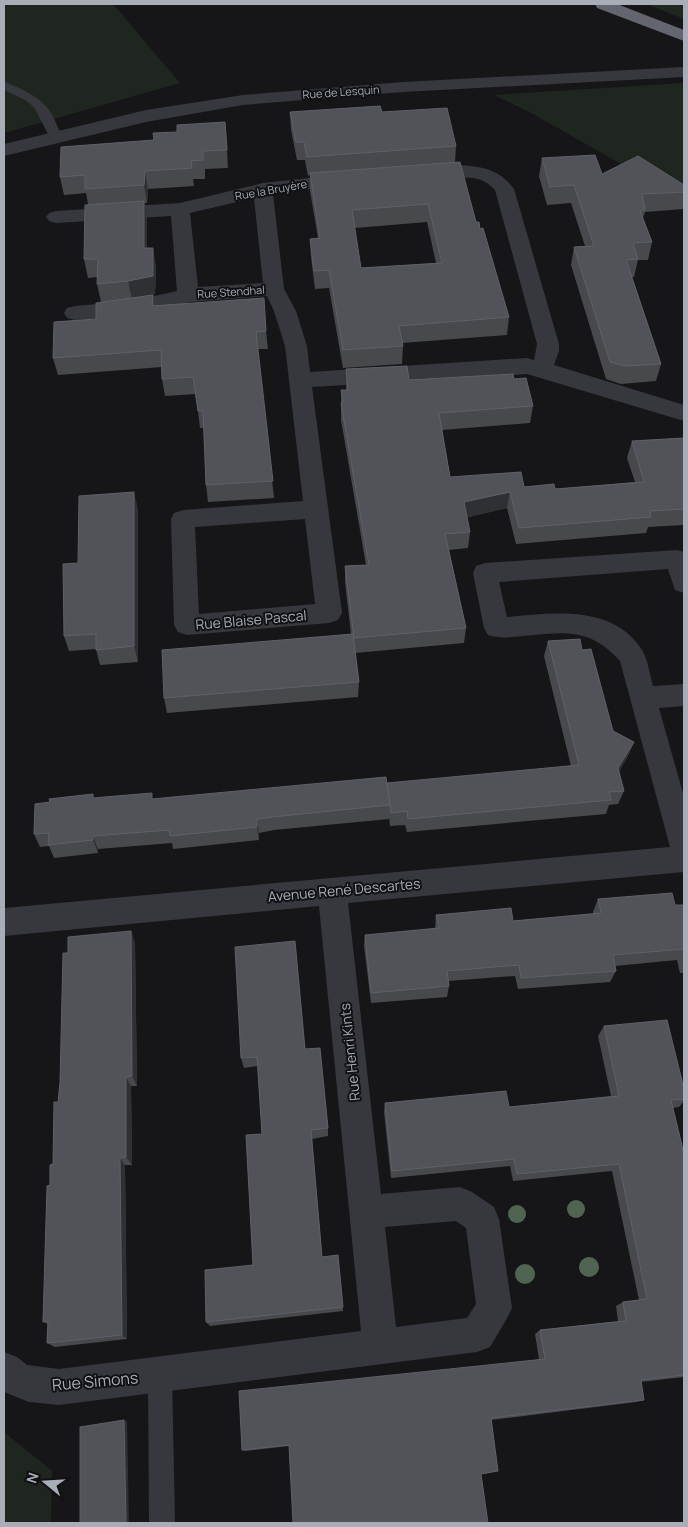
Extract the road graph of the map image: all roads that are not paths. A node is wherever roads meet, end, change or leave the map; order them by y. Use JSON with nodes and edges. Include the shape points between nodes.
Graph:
{"nodes":[{"id":1,"x":603,"y":4,"type":"edge"},
{"id":2,"x":684,"y":36,"type":"edge"},
{"id":3,"x":684,"y":72,"type":"edge"},
{"id":4,"x":4,"y":85,"type":"edge"},
{"id":5,"x":56,"y":137,"type":"junction"},
{"id":6,"x":4,"y":150,"type":"edge"},
{"id":7,"x":410,"y":175,"type":"edge"},
{"id":8,"x":362,"y":179,"type":"edge"},
{"id":9,"x":263,"y":189,"type":"junction"},
{"id":10,"x":180,"y":209,"type":"junction"},
{"id":11,"x":56,"y":216,"type":"dead end"},
{"id":12,"x":274,"y":289,"type":"junction"},
{"id":13,"x":188,"y":295,"type":"junction"},
{"id":14,"x":75,"y":313,"type":"dead end"},
{"id":15,"x":541,"y":369,"type":"junction"},
{"id":16,"x":300,"y":380,"type":"junction"},
{"id":17,"x":684,"y":413,"type":"edge"},
{"id":18,"x":316,"y":508,"type":"junction"},
{"id":19,"x":684,"y":583,"type":"edge"},
{"id":20,"x":684,"y":695,"type":"edge"},
{"id":21,"x":645,"y":698,"type":"junction"},
{"id":22,"x":684,"y":847,"type":"edge"},
{"id":23,"x":684,"y":859,"type":"edge"},
{"id":24,"x":332,"y":892,"type":"junction"},
{"id":25,"x":4,"y":922,"type":"edge"},
{"id":26,"x":367,"y":1212,"type":"junction"},
{"id":27,"x":380,"y":1344,"type":"junction"},
{"id":28,"x":4,"y":1370,"type":"edge"},
{"id":29,"x":160,"y":1375,"type":"junction"},
{"id":30,"x":162,"y":1523,"type":"edge"}],
"edges":[{"from":1,"to":2,"type":"highway"},
{"from":3,"to":5,"type":"street","name":"Rue de Lesquin","via":[[291,95],[173,110]]},
{"from":4,"to":5,"type":"lane","via":[[31,98],[42,108]]},
{"from":5,"to":6,"type":"street","name":"Rue de Lesquin"},
{"from":7,"to":15,"type":"street","via":[[469,172],[488,175],[501,183],[548,344]]},
{"from":8,"to":9,"type":"street","name":"Rue la Bruyère"},
{"from":9,"to":10,"type":"street","name":"Rue la Bruyère"},
{"from":9,"to":12,"type":"street","name":"Rue Blaise Pascal"},
{"from":10,"to":11,"type":"street","name":"Rue la Bruyère"},
{"from":10,"to":13,"type":"street","name":"Rue Stendhal"},
{"from":12,"to":13,"type":"street","name":"Rue Stendhal"},
{"from":12,"to":16,"type":"street","name":"Rue Blaise Pascal","via":[[291,328]]},
{"from":13,"to":14,"type":"street","name":"Rue Stendhal","via":[[149,307]]},
{"from":15,"to":16,"type":"street","via":[[518,366]]},
{"from":15,"to":17,"type":"street"},
{"from":16,"to":18,"type":"street","name":"Rue Blaise Pascal"},
{"from":18,"to":18,"type":"street","name":"Rue Blaise Pascal","via":[[182,519],[187,625],[330,613]]},
{"from":19,"to":21,"type":"street","via":[[677,559],[485,572],[496,628],[573,623],[592,626],[610,634],[632,656]]},
{"from":20,"to":21,"type":"street"},
{"from":21,"to":22,"type":"street"},
{"from":23,"to":24,"type":"street","name":"Avenue René Descartes"},
{"from":24,"to":25,"type":"street","name":"Avenue René Descartes"},
{"from":24,"to":26,"type":"street","name":"Rue Henri Kints"},
{"from":26,"to":27,"type":"street","name":"Rue Henri Kints"},
{"from":26,"to":27,"type":"street","via":[[460,1204],[482,1219],[494,1308],[477,1334]]},
{"from":27,"to":29,"type":"street"},
{"from":28,"to":29,"type":"street","name":"Rue Simons","via":[[11,1377],[33,1386],[58,1387]]},
{"from":29,"to":30,"type":"lane"}]}
